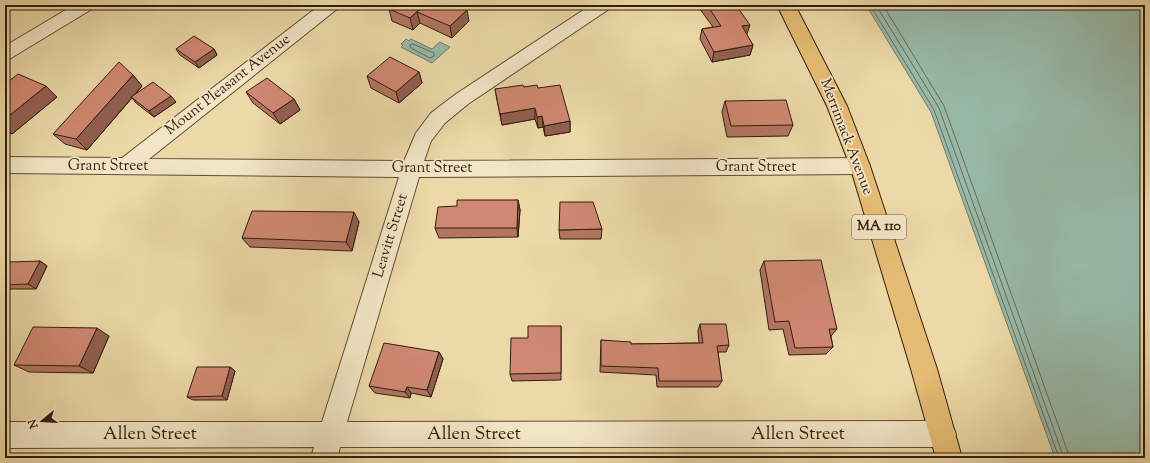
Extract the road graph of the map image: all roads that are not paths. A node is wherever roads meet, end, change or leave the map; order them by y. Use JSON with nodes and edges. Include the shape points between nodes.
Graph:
{"nodes":[{"id":1,"x":86,"y":5,"type":"edge"},
{"id":2,"x":331,"y":5,"type":"edge"},
{"id":3,"x":603,"y":5,"type":"edge"},
{"id":4,"x":786,"y":5,"type":"edge"},
{"id":5,"x":5,"y":54,"type":"edge"},
{"id":6,"x":5,"y":165,"type":"edge"},
{"id":7,"x":126,"y":166,"type":"junction"},
{"id":8,"x":860,"y":166,"type":"junction"},
{"id":9,"x":411,"y":169,"type":"junction"},
{"id":10,"x":943,"y":434,"type":"junction"},
{"id":11,"x":5,"y":435,"type":"edge"},
{"id":12,"x":328,"y":446,"type":"edge"},
{"id":13,"x":950,"y":458,"type":"edge"}],
"edges":[{"from":1,"to":5,"type":"street"},
{"from":2,"to":7,"type":"street","name":"Mount Pleasant Avenue"},
{"from":3,"to":9,"type":"street","name":"Leavitt Street","via":[[462,99],[438,118],[423,138]]},
{"from":4,"to":8,"type":"main road","name":"Merrimack Avenue","number":"MA 110","via":[[834,100]]},
{"from":6,"to":7,"type":"street","name":"Grant Street"},
{"from":7,"to":9,"type":"street","name":"Grant Street"},
{"from":8,"to":9,"type":"street","name":"Grant Street"},
{"from":8,"to":10,"type":"main road","name":"Merrimack Avenue","number":"MA 110"},
{"from":9,"to":12,"type":"street","name":"Leavitt Street"},
{"from":10,"to":12,"type":"street","name":"Allen Street"},
{"from":10,"to":13,"type":"main road","name":"Merrimack Avenue","number":"MA 110"},
{"from":11,"to":12,"type":"street","name":"Allen Street"}]}
